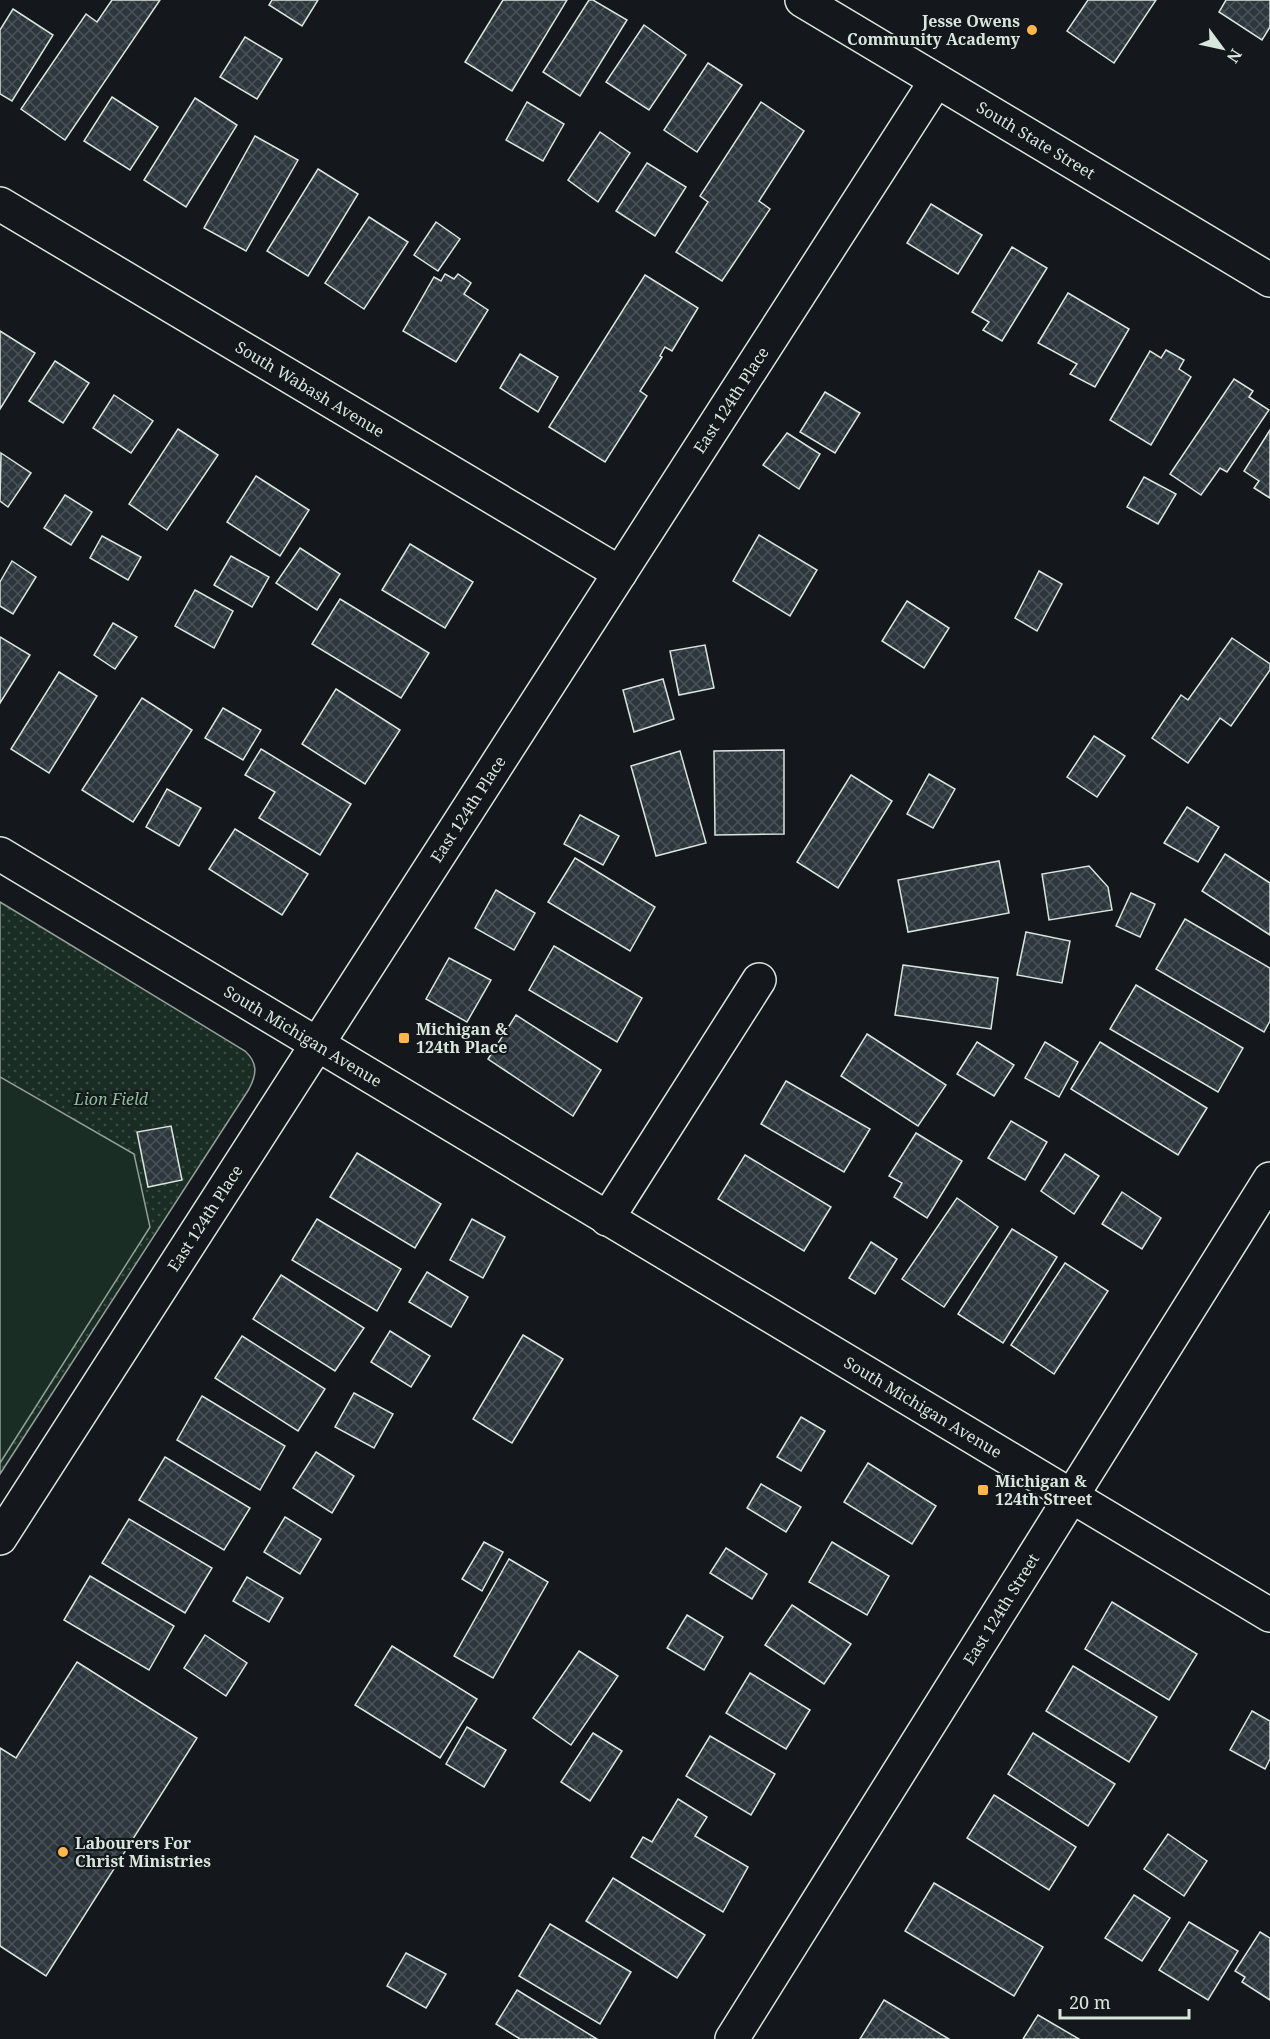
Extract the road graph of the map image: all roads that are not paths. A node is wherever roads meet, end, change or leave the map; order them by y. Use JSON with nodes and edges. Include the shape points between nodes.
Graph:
{"nodes":[{"id":1,"x":802,"y":0,"type":"edge"},
{"id":2,"x":936,"y":81,"type":"junction"},
{"id":3,"x":0,"y":204,"type":"edge"},
{"id":4,"x":1270,"y":280,"type":"edge"},
{"id":5,"x":620,"y":573,"type":"junction"},
{"id":6,"x":0,"y":854,"type":"edge"},
{"id":7,"x":759,"y":980,"type":"dead end"},
{"id":8,"x":317,"y":1045,"type":"junction"},
{"id":9,"x":1270,"y":1179,"type":"edge"},
{"id":10,"x":607,"y":1219,"type":"junction"},
{"id":11,"x":1072,"y":1496,"type":"junction"},
{"id":12,"x":0,"y":1538,"type":"edge"},
{"id":13,"x":1270,"y":1615,"type":"edge"},
{"id":14,"x":732,"y":2039,"type":"edge"}],
"edges":[{"from":1,"to":2,"type":"street","name":"South State Street"},
{"from":2,"to":4,"type":"street","name":"South State Street"},
{"from":2,"to":5,"type":"street","name":"East 124th Place"},
{"from":3,"to":5,"type":"street","name":"South Wabash Avenue"},
{"from":5,"to":8,"type":"street","name":"East 124th Place"},
{"from":6,"to":8,"type":"street","name":"South Michigan Avenue"},
{"from":7,"to":10,"type":"street"},
{"from":8,"to":10,"type":"street","name":"South Michigan Avenue"},
{"from":8,"to":12,"type":"street","name":"East 124th Place"},
{"from":9,"to":11,"type":"street","name":"East 124th Street"},
{"from":10,"to":11,"type":"street","name":"South Michigan Avenue"},
{"from":11,"to":13,"type":"street","name":"South Michigan Avenue"},
{"from":11,"to":14,"type":"street","name":"East 124th Street"}]}
